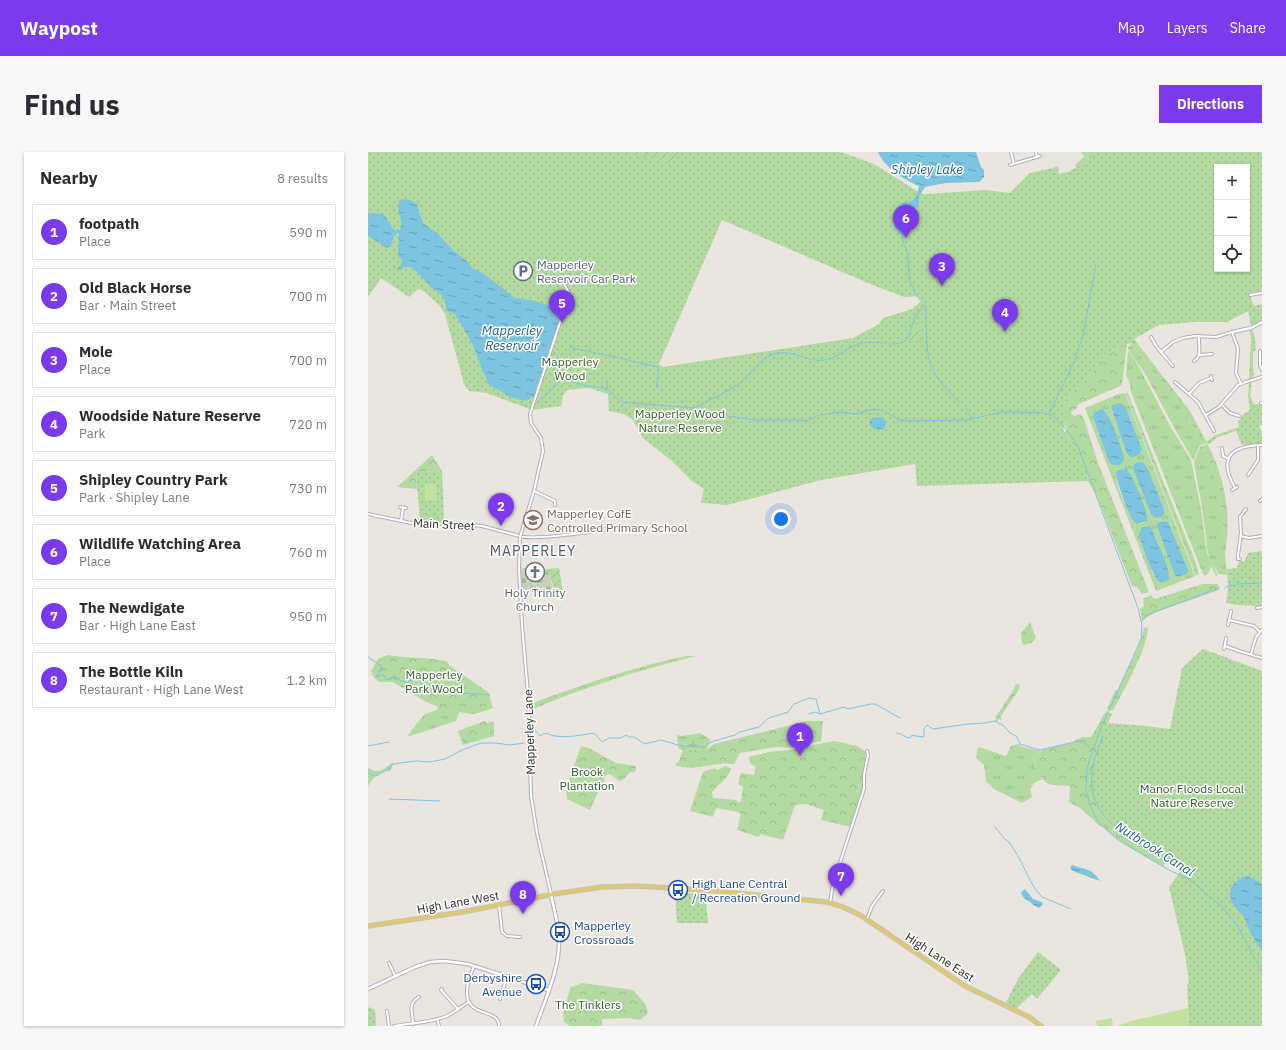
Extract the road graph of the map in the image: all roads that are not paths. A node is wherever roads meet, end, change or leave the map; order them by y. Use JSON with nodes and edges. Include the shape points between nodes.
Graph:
{"nodes":[{"id":1,"x":1011,"y":152,"type":"edge"},
{"id":2,"x":1036,"y":152,"type":"edge"},
{"id":3,"x":1014,"y":164,"type":"junction"},
{"id":4,"x":1010,"y":165,"type":"dead end"},
{"id":5,"x":564,"y":284,"type":"dead end"},
{"id":6,"x":1262,"y":293,"type":"edge"},
{"id":7,"x":1250,"y":295,"type":"dead end"},
{"id":8,"x":1262,"y":322,"type":"edge"},
{"id":9,"x":1232,"y":332,"type":"junction"},
{"id":10,"x":1200,"y":336,"type":"junction"},
{"id":11,"x":1151,"y":337,"type":"dead end"},
{"id":12,"x":1156,"y":340,"type":"dead end"},
{"id":13,"x":1154,"y":342,"type":"junction"},
{"id":14,"x":1260,"y":351,"type":"dead end"},
{"id":15,"x":1161,"y":352,"type":"junction"},
{"id":16,"x":1212,"y":354,"type":"dead end"},
{"id":17,"x":1200,"y":355,"type":"junction"},
{"id":18,"x":1168,"y":360,"type":"junction"},
{"id":19,"x":1194,"y":361,"type":"dead end"},
{"id":20,"x":1165,"y":362,"type":"dead end"},
{"id":21,"x":1173,"y":366,"type":"dead end"},
{"id":22,"x":1262,"y":370,"type":"edge"},
{"id":23,"x":1262,"y":377,"type":"edge"},
{"id":24,"x":1211,"y":378,"type":"dead end"},
{"id":25,"x":1176,"y":382,"type":"dead end"},
{"id":26,"x":1241,"y":384,"type":"junction"},
{"id":27,"x":1179,"y":386,"type":"junction"},
{"id":28,"x":1177,"y":389,"type":"dead end"},
{"id":29,"x":1189,"y":394,"type":"junction"},
{"id":30,"x":1222,"y":405,"type":"junction"},
{"id":31,"x":1206,"y":415,"type":"junction"},
{"id":32,"x":1239,"y":416,"type":"dead end"},
{"id":33,"x":1214,"y":431,"type":"dead end"},
{"id":34,"x":1258,"y":445,"type":"junction"},
{"id":35,"x":1262,"y":445,"type":"edge"},
{"id":36,"x":1222,"y":448,"type":"dead end"},
{"id":37,"x":1229,"y":459,"type":"junction"},
{"id":38,"x":1250,"y":467,"type":"dead end"},
{"id":39,"x":1253,"y":469,"type":"junction"},
{"id":40,"x":1248,"y":475,"type":"dead end"},
{"id":41,"x":1235,"y":488,"type":"dead end"},
{"id":42,"x":534,"y":491,"type":"junction"},
{"id":43,"x":555,"y":505,"type":"dead end"},
{"id":44,"x":403,"y":508,"type":"dead end"},
{"id":45,"x":1246,"y":509,"type":"dead end"},
{"id":46,"x":368,"y":514,"type":"edge"},
{"id":47,"x":401,"y":521,"type":"junction"},
{"id":48,"x":614,"y":526,"type":"dead end"},
{"id":49,"x":1240,"y":536,"type":"junction"},
{"id":50,"x":1262,"y":536,"type":"edge"},
{"id":51,"x":520,"y":537,"type":"junction"},
{"id":52,"x":1240,"y":559,"type":"dead end"},
{"id":53,"x":1262,"y":607,"type":"edge"},
{"id":54,"x":1257,"y":608,"type":"dead end"},
{"id":55,"x":1232,"y":611,"type":"dead end"},
{"id":56,"x":1230,"y":620,"type":"junction"},
{"id":57,"x":1228,"y":625,"type":"dead end"},
{"id":58,"x":1261,"y":631,"type":"edge"},
{"id":59,"x":1226,"y":638,"type":"dead end"},
{"id":60,"x":1224,"y":646,"type":"junction"},
{"id":61,"x":1224,"y":649,"type":"dead end"},
{"id":62,"x":1251,"y":654,"type":"junction"},
{"id":63,"x":1262,"y":658,"type":"edge"},
{"id":64,"x":867,"y":751,"type":"dead end"},
{"id":65,"x":883,"y":891,"type":"dead end"},
{"id":66,"x":551,"y":894,"type":"junction"},
{"id":67,"x":830,"y":902,"type":"junction"},
{"id":68,"x":499,"y":906,"type":"junction"},
{"id":69,"x":867,"y":919,"type":"junction"},
{"id":70,"x":368,"y":926,"type":"edge"},
{"id":71,"x":520,"y":937,"type":"dead end"},
{"id":72,"x":389,"y":963,"type":"dead end"},
{"id":73,"x":474,"y":966,"type":"junction"},
{"id":74,"x":395,"y":976,"type":"junction"},
{"id":75,"x":507,"y":976,"type":"junction"},
{"id":76,"x":368,"y":989,"type":"edge"},
{"id":77,"x":442,"y":989,"type":"dead end"},
{"id":78,"x":548,"y":990,"type":"junction"},
{"id":79,"x":419,"y":997,"type":"dead end"},
{"id":80,"x":496,"y":998,"type":"dead end"},
{"id":81,"x":469,"y":1002,"type":"junction"},
{"id":82,"x":458,"y":1009,"type":"junction"},
{"id":83,"x":387,"y":1011,"type":"dead end"},
{"id":84,"x":437,"y":1019,"type":"junction"},
{"id":85,"x":413,"y":1024,"type":"junction"},
{"id":86,"x":389,"y":1026,"type":"edge"},
{"id":87,"x":394,"y":1026,"type":"edge"},
{"id":88,"x":439,"y":1026,"type":"edge"},
{"id":89,"x":499,"y":1026,"type":"edge"},
{"id":90,"x":536,"y":1026,"type":"edge"},
{"id":91,"x":1041,"y":1026,"type":"edge"}],
"edges":[{"from":1,"to":3,"type":"street"},
{"from":2,"to":3,"type":"street","via":[[1039,156]]},
{"from":3,"to":4,"type":"street"},
{"from":5,"to":42,"type":"street","name":"Mapperley Lane","via":[[568,298],[530,414],[531,423],[543,444]]},
{"from":6,"to":7,"type":"street"},
{"from":8,"to":9,"type":"street","via":[[1251,328]]},
{"from":9,"to":10,"type":"street","via":[[1216,337]]},
{"from":9,"to":26,"type":"street","via":[[1238,349],[1236,373]]},
{"from":10,"to":15,"type":"street","via":[[1180,339]]},
{"from":10,"to":17,"type":"street"},
{"from":11,"to":13,"type":"street"},
{"from":12,"to":13,"type":"street"},
{"from":13,"to":15,"type":"street"},
{"from":14,"to":22,"type":"street"},
{"from":15,"to":18,"type":"street"},
{"from":16,"to":17,"type":"street"},
{"from":17,"to":19,"type":"street"},
{"from":18,"to":20,"type":"street"},
{"from":18,"to":21,"type":"street"},
{"from":23,"to":26,"type":"street"},
{"from":24,"to":29,"type":"street","via":[[1199,383]]},
{"from":25,"to":27,"type":"street"},
{"from":26,"to":30,"type":"street","via":[[1231,392]]},
{"from":27,"to":28,"type":"street"},
{"from":27,"to":29,"type":"street"},
{"from":29,"to":31,"type":"street"},
{"from":30,"to":31,"type":"street"},
{"from":30,"to":32,"type":"street","via":[[1229,412]]},
{"from":31,"to":33,"type":"street","via":[[1210,428]]},
{"from":34,"to":35,"type":"street"},
{"from":34,"to":37,"type":"street","via":[[1239,448]]},
{"from":34,"to":39,"type":"street","via":[[1258,460]]},
{"from":36,"to":37,"type":"street","via":[[1223,456]]},
{"from":37,"to":41,"type":"street","via":[[1227,472]]},
{"from":38,"to":39,"type":"street"},
{"from":39,"to":40,"type":"street"},
{"from":42,"to":43,"type":"street","via":[[555,501]]},
{"from":42,"to":51,"type":"street","name":"Mapperley Lane"},
{"from":44,"to":47,"type":"street"},
{"from":45,"to":49,"type":"street","via":[[1239,515]]},
{"from":46,"to":47,"type":"street","name":"Main Street"},
{"from":47,"to":51,"type":"street","name":"Main Street","via":[[419,524],[477,525]]},
{"from":48,"to":51,"type":"street","name":"Main Street","via":[[554,536]]},
{"from":49,"to":50,"type":"street"},
{"from":49,"to":52,"type":"street"},
{"from":51,"to":66,"type":"street","name":"Mapperley Lane","via":[[519,567],[528,694],[531,796]]},
{"from":53,"to":54,"type":"street"},
{"from":55,"to":56,"type":"street"},
{"from":56,"to":57,"type":"street"},
{"from":56,"to":58,"type":"street","via":[[1254,626]]},
{"from":58,"to":62,"type":"street"},
{"from":59,"to":60,"type":"street"},
{"from":60,"to":61,"type":"street"},
{"from":60,"to":62,"type":"street"},
{"from":62,"to":63,"type":"street"},
{"from":64,"to":67,"type":"street","via":[[864,789]]},
{"from":65,"to":69,"type":"street","via":[[872,906]]},
{"from":66,"to":67,"type":"main road","name":"High Lane West","via":[[602,886],[638,886]]},
{"from":66,"to":68,"type":"main road","name":"High Lane West"},
{"from":66,"to":78,"type":"street","via":[[559,943],[557,962]]},
{"from":67,"to":69,"type":"main road","name":"High Lane East"},
{"from":68,"to":70,"type":"main road","name":"High Lane West"},
{"from":68,"to":71,"type":"street","via":[[501,931],[505,935]]},
{"from":69,"to":91,"type":"main road","name":"High Lane East","via":[[966,987],[1029,1017]]},
{"from":72,"to":74,"type":"street"},
{"from":73,"to":74,"type":"street","via":[[452,961],[436,961]]},
{"from":73,"to":75,"type":"street"},
{"from":73,"to":81,"type":"street","via":[[466,990]]},
{"from":74,"to":76,"type":"street"},
{"from":75,"to":78,"type":"street"},
{"from":75,"to":80,"type":"street","via":[[501,999]]},
{"from":77,"to":82,"type":"street"},
{"from":78,"to":90,"type":"street"},
{"from":79,"to":85,"type":"street","via":[[411,1004]]},
{"from":81,"to":82,"type":"street"},
{"from":81,"to":89,"type":"street","via":[[478,1011],[496,1017]]},
{"from":82,"to":84,"type":"street"},
{"from":83,"to":86,"type":"street"},
{"from":84,"to":85,"type":"street"},
{"from":84,"to":88,"type":"street"},
{"from":85,"to":87,"type":"street"}]}
